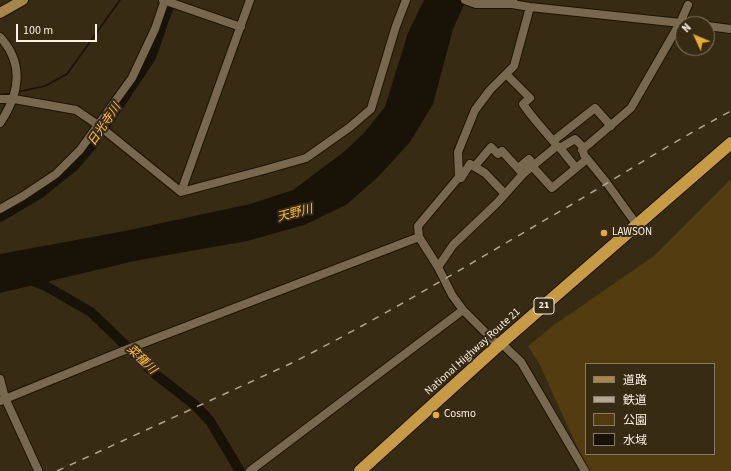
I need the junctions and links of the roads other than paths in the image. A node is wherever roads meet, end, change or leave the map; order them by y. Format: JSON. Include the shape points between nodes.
{"nodes":[{"id":1,"x":23,"y":0,"type":"edge"},
{"id":2,"x":164,"y":0,"type":"edge"},
{"id":3,"x":250,"y":0,"type":"edge"},
{"id":4,"x":406,"y":0,"type":"edge"},
{"id":5,"x":465,"y":0,"type":"edge"},
{"id":6,"x":513,"y":2,"type":"edge"},
{"id":7,"x":688,"y":5,"type":"dead end"},
{"id":8,"x":530,"y":7,"type":"junction"},
{"id":9,"x":0,"y":13,"type":"edge"},
{"id":10,"x":683,"y":16,"type":"edge"},
{"id":11,"x":675,"y":22,"type":"edge"},
{"id":12,"x":240,"y":27,"type":"junction"},
{"id":13,"x":715,"y":27,"type":"edge"},
{"id":14,"x":731,"y":29,"type":"edge"},
{"id":15,"x":675,"y":32,"type":"edge"},
{"id":16,"x":0,"y":36,"type":"edge"},
{"id":17,"x":506,"y":74,"type":"junction"},
{"id":18,"x":0,"y":99,"type":"edge"},
{"id":19,"x":14,"y":99,"type":"junction"},
{"id":20,"x":0,"y":123,"type":"edge"},
{"id":21,"x":99,"y":126,"type":"junction"},
{"id":22,"x":611,"y":126,"type":"junction"},
{"id":23,"x":731,"y":143,"type":"edge"},
{"id":24,"x":557,"y":145,"type":"junction"},
{"id":25,"x":582,"y":150,"type":"junction"},
{"id":26,"x":587,"y":159,"type":"junction"},
{"id":27,"x":475,"y":166,"type":"junction"},
{"id":28,"x":533,"y":166,"type":"junction"},
{"id":29,"x":576,"y":168,"type":"junction"},
{"id":30,"x":520,"y":171,"type":"junction"},
{"id":31,"x":459,"y":177,"type":"junction"},
{"id":32,"x":181,"y":192,"type":"junction"},
{"id":33,"x":505,"y":194,"type":"junction"},
{"id":34,"x":0,"y":209,"type":"edge"},
{"id":35,"x":637,"y":225,"type":"junction"},
{"id":36,"x":419,"y":237,"type":"junction"},
{"id":37,"x":438,"y":267,"type":"junction"},
{"id":38,"x":463,"y":310,"type":"junction"},
{"id":39,"x":500,"y":345,"type":"junction"},
{"id":40,"x":0,"y":380,"type":"edge"},
{"id":41,"x":3,"y":400,"type":"edge"},
{"id":42,"x":38,"y":470,"type":"edge"},
{"id":43,"x":251,"y":470,"type":"edge"},
{"id":44,"x":360,"y":471,"type":"edge"},
{"id":45,"x":585,"y":471,"type":"edge"}],
"edges":[{"from":1,"to":9,"type":"main road"},
{"from":2,"to":12,"type":"street"},
{"from":2,"to":21,"type":"street","via":[[155,29],[132,78]]},
{"from":3,"to":12,"type":"street"},
{"from":4,"to":32,"type":"street","via":[[371,109],[350,127],[306,158]]},
{"from":5,"to":6,"type":"street","via":[[476,4]]},
{"from":6,"to":8,"type":"street"},
{"from":7,"to":10,"type":"street"},
{"from":8,"to":11,"type":"street"},
{"from":8,"to":17,"type":"street","via":[[514,66]]},
{"from":12,"to":32,"type":"street"},
{"from":13,"to":14,"type":"street"},
{"from":15,"to":22,"type":"street","via":[[631,108]]},
{"from":16,"to":19,"type":"street","via":[[9,48],[17,71]]},
{"from":17,"to":24,"type":"street","via":[[530,98],[523,104]]},
{"from":17,"to":31,"type":"street","via":[[475,110],[458,152]]},
{"from":18,"to":19,"type":"street"},
{"from":19,"to":20,"type":"street"},
{"from":19,"to":21,"type":"street","via":[[76,110]]},
{"from":21,"to":32,"type":"street"},
{"from":21,"to":34,"type":"street","via":[[56,174]]},
{"from":22,"to":24,"type":"street","via":[[595,108]]},
{"from":22,"to":25,"type":"street"},
{"from":23,"to":35,"type":"highway","name":"National Highway Route 21","number":"21"},
{"from":24,"to":25,"type":"street","via":[[575,139],[582,146]]},
{"from":24,"to":28,"type":"street"},
{"from":24,"to":29,"type":"street"},
{"from":25,"to":26,"type":"street"},
{"from":26,"to":29,"type":"street"},
{"from":26,"to":35,"type":"street"},
{"from":27,"to":30,"type":"street","via":[[491,147],[498,154],[502,151]]},
{"from":27,"to":31,"type":"street","via":[[470,164],[461,178]]},
{"from":27,"to":33,"type":"street"},
{"from":28,"to":29,"type":"street","via":[[552,188]]},
{"from":28,"to":30,"type":"street"},
{"from":30,"to":33,"type":"street"},
{"from":31,"to":36,"type":"street","via":[[418,226]]},
{"from":33,"to":37,"type":"street","via":[[453,245]]},
{"from":35,"to":39,"type":"highway","name":"National Highway Route 21","number":"21"},
{"from":36,"to":37,"type":"street"},
{"from":36,"to":41,"type":"street","via":[[120,352]]},
{"from":37,"to":38,"type":"street"},
{"from":38,"to":39,"type":"street"},
{"from":38,"to":43,"type":"street"},
{"from":39,"to":44,"type":"highway","name":"National Highway Route 21","number":"21"},
{"from":39,"to":45,"type":"street","via":[[521,362]]},
{"from":40,"to":41,"type":"street"},
{"from":41,"to":42,"type":"street"}]}
